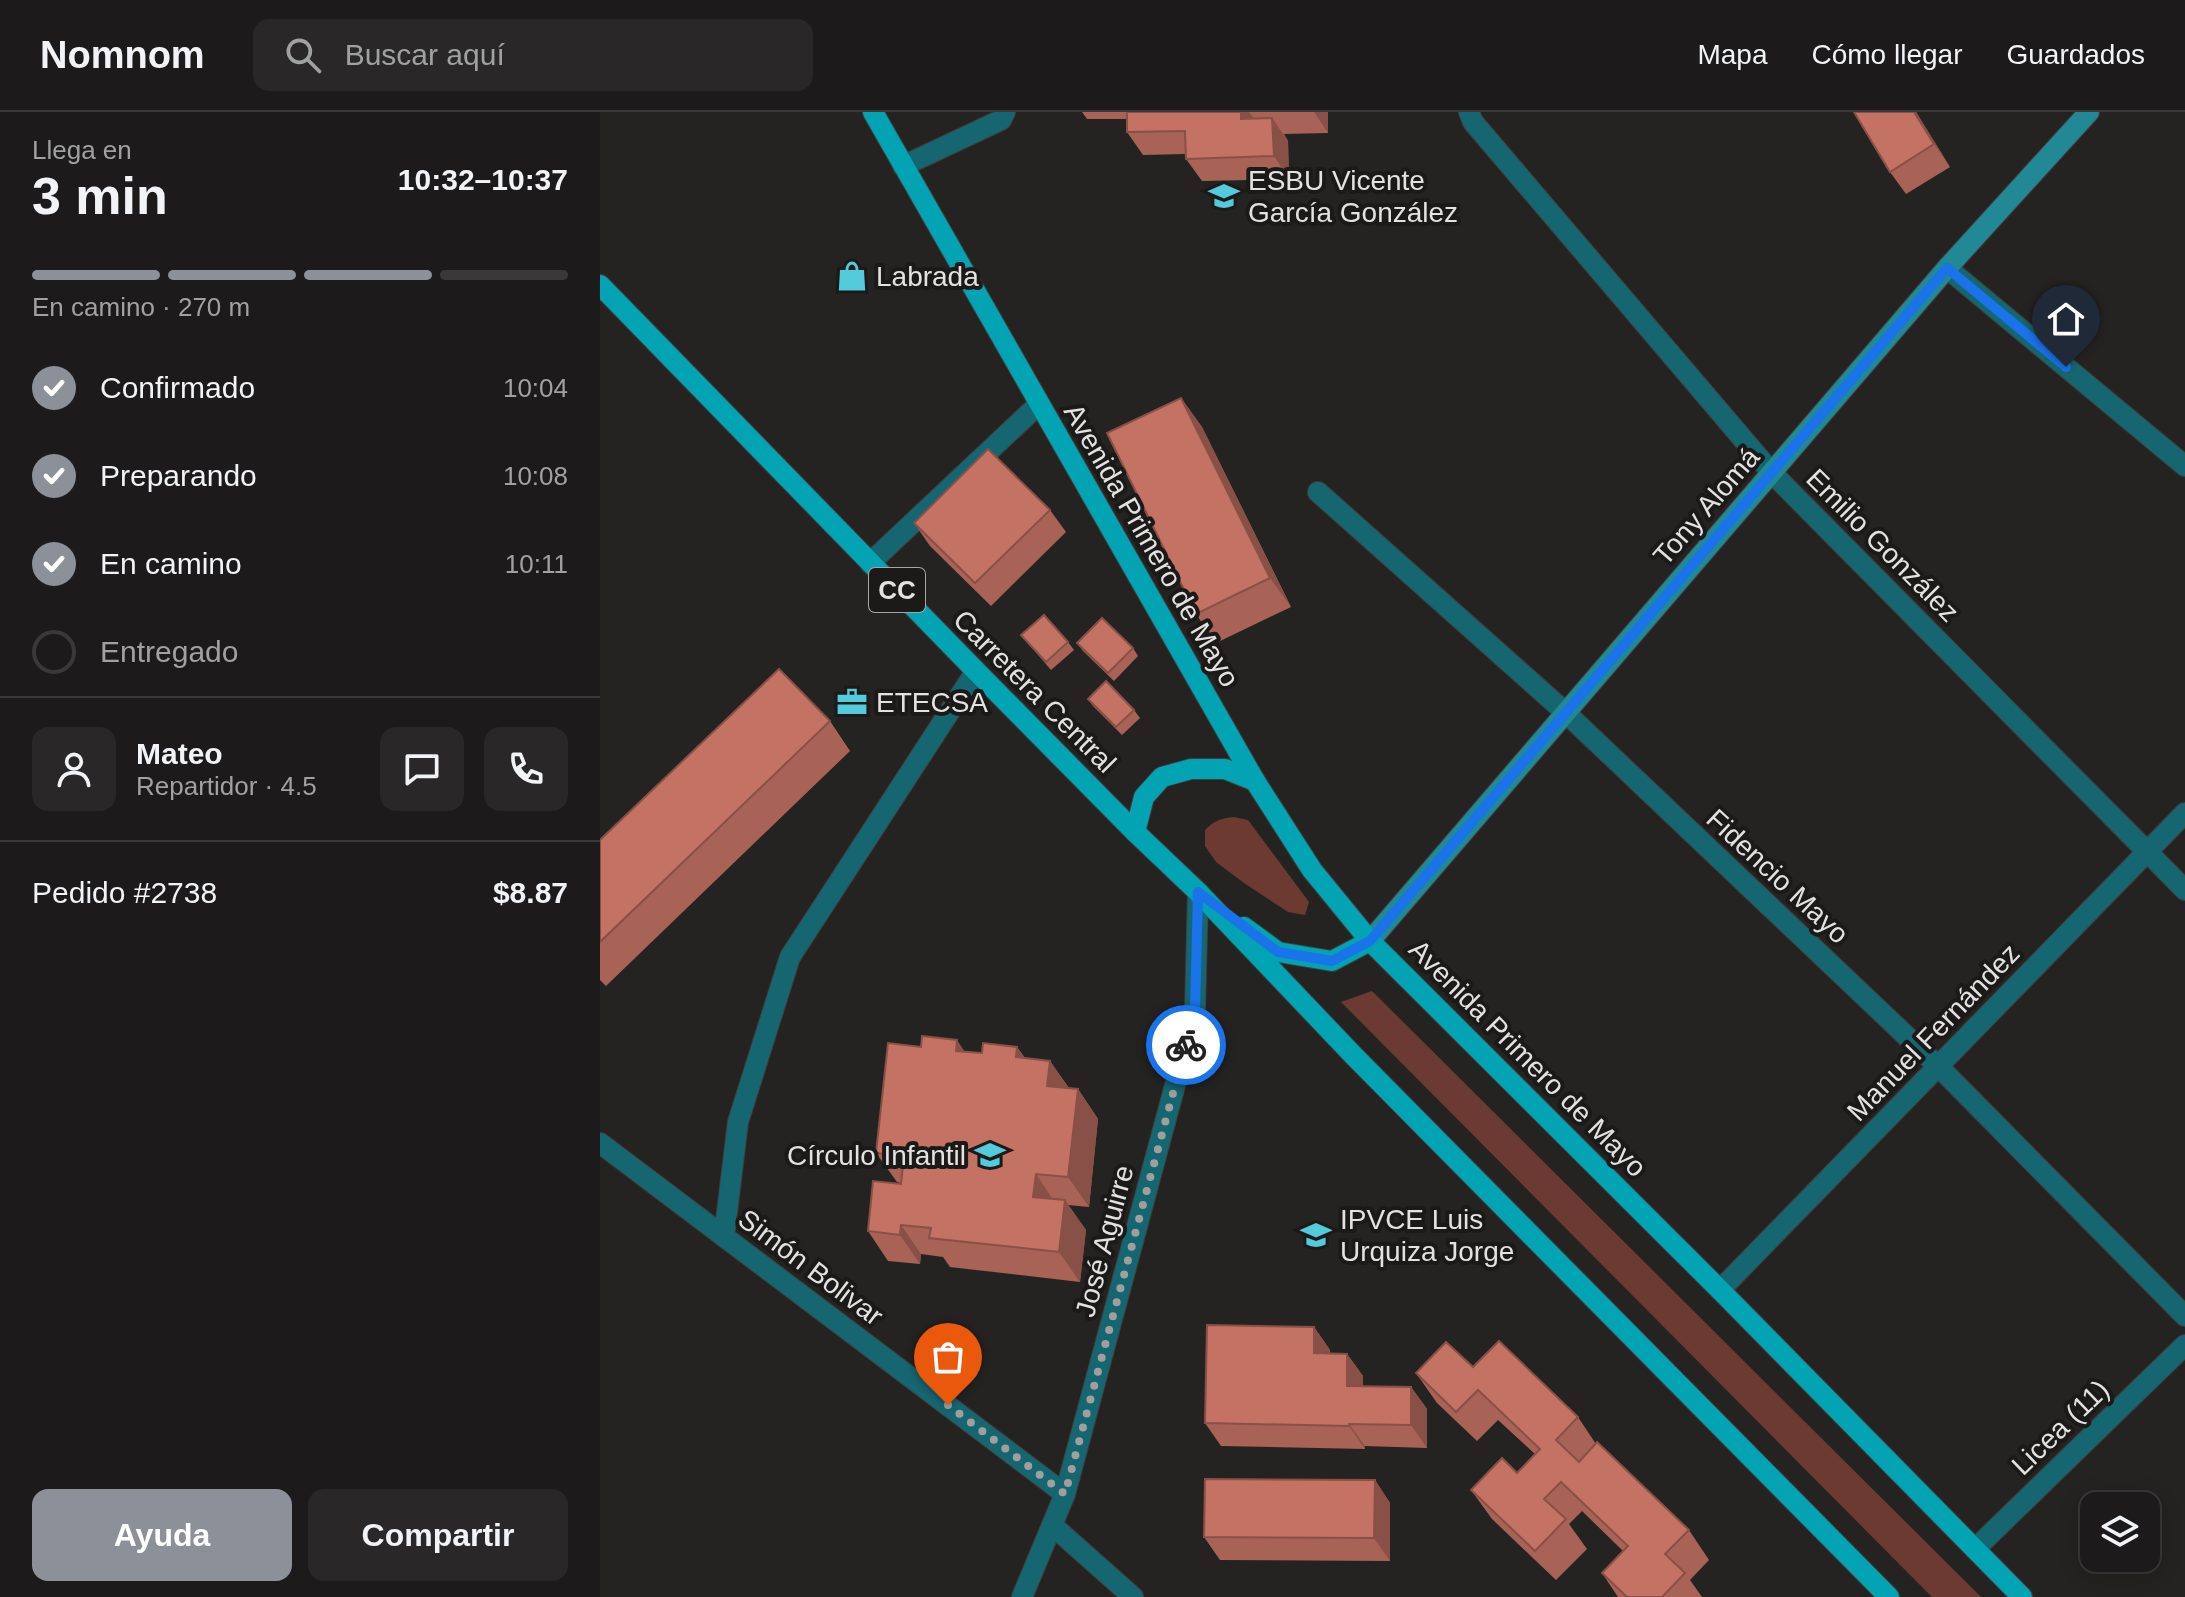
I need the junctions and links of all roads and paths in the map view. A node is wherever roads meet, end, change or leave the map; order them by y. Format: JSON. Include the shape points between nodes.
{"nodes":[{"id":1,"x":873,"y":112,"type":"edge"},
{"id":2,"x":1005,"y":112,"type":"edge"},
{"id":3,"x":1469,"y":112,"type":"edge"},
{"id":4,"x":2089,"y":112,"type":"edge"},
{"id":5,"x":903,"y":166,"type":"junction"},
{"id":6,"x":1947,"y":268,"type":"junction"},
{"id":7,"x":600,"y":285,"type":"edge"},
{"id":8,"x":1039,"y":404,"type":"junction"},
{"id":9,"x":2185,"y":466,"type":"edge"},
{"id":10,"x":1772,"y":473,"type":"junction"},
{"id":11,"x":1318,"y":492,"type":"dead end"},
{"id":12,"x":870,"y":563,"type":"junction"},
{"id":13,"x":976,"y":671,"type":"junction"},
{"id":14,"x":1566,"y":713,"type":"junction"},
{"id":15,"x":1255,"y":781,"type":"junction"},
{"id":16,"x":2185,"y":813,"type":"edge"},
{"id":17,"x":1135,"y":832,"type":"junction"},
{"id":18,"x":2148,"y":853,"type":"junction"},
{"id":19,"x":2185,"y":890,"type":"edge"},
{"id":20,"x":1198,"y":892,"type":"junction"},
{"id":21,"x":1370,"y":941,"type":"junction"},
{"id":22,"x":1939,"y":1067,"type":"junction"},
{"id":23,"x":600,"y":1143,"type":"edge"},
{"id":24,"x":724,"y":1237,"type":"junction"},
{"id":25,"x":1720,"y":1290,"type":"junction"},
{"id":26,"x":2185,"y":1316,"type":"edge"},
{"id":27,"x":2185,"y":1345,"type":"edge"},
{"id":28,"x":1065,"y":1494,"type":"junction"},
{"id":29,"x":1052,"y":1525,"type":"junction"},
{"id":30,"x":1975,"y":1549,"type":"junction"},
{"id":31,"x":1022,"y":1597,"type":"edge"},
{"id":32,"x":1133,"y":1597,"type":"edge"},
{"id":33,"x":1889,"y":1597,"type":"edge"},
{"id":34,"x":2022,"y":1597,"type":"edge"}],
"edges":[{"from":1,"to":5,"type":"main road","name":"Avenida Primero de Mayo"},
{"from":2,"to":5,"type":"street","via":[[1001,120]]},
{"from":3,"to":10,"type":"street","name":"Emilio González"},
{"from":4,"to":6,"type":"street","name":"Tony Alomá"},
{"from":5,"to":8,"type":"main road","name":"Avenida Primero de Mayo"},
{"from":6,"to":9,"type":"street"},
{"from":6,"to":10,"type":"street","name":"Tony Alomá"},
{"from":7,"to":12,"type":"main road","name":"Carretera Central","number":"CC"},
{"from":8,"to":12,"type":"street"},
{"from":8,"to":15,"type":"main road","name":"Avenida Primero de Mayo"},
{"from":10,"to":14,"type":"street","name":"Tony Alomá"},
{"from":10,"to":18,"type":"street","name":"Emilio González"},
{"from":11,"to":14,"type":"street","name":"Fidencio Mayo"},
{"from":12,"to":13,"type":"main road","name":"Carretera Central","number":"CC"},
{"from":13,"to":17,"type":"main road","name":"Carretera Central","number":"CC"},
{"from":13,"to":24,"type":"street","via":[[790,957],[738,1122]]},
{"from":14,"to":21,"type":"street","name":"Tony Alomá"},
{"from":14,"to":22,"type":"street","name":"Fidencio Mayo"},
{"from":15,"to":17,"type":"main road","via":[[1225,769],[1191,769],[1162,777],[1144,797]]},
{"from":15,"to":21,"type":"main road","name":"Avenida Primero de Mayo","via":[[1312,870]]},
{"from":16,"to":18,"type":"street","name":"Manuel Fernández"},
{"from":17,"to":20,"type":"main road","name":"Carretera Central","number":"CC"},
{"from":18,"to":19,"type":"street","name":"Emilio González"},
{"from":18,"to":22,"type":"street","name":"Manuel Fernández"},
{"from":20,"to":21,"type":"main road","via":[[1278,952],[1332,961]]},
{"from":20,"to":28,"type":"street","name":"José Aguirre","via":[[1195,1011]]},
{"from":20,"to":33,"type":"main road","number":"CC"},
{"from":21,"to":25,"type":"main road","name":"Avenida Primero de Mayo"},
{"from":22,"to":25,"type":"street","name":"Manuel Fernández"},
{"from":22,"to":26,"type":"street","name":"Fidencio Mayo"},
{"from":23,"to":24,"type":"street","name":"Simón Bolivar"},
{"from":24,"to":28,"type":"street","name":"Simón Bolivar"},
{"from":25,"to":30,"type":"main road","name":"Avenida Primero de Mayo"},
{"from":27,"to":30,"type":"street","name":"Licea (11)"},
{"from":28,"to":29,"type":"street","name":"José Aguirre"},
{"from":29,"to":31,"type":"street","name":"José Aguirre"},
{"from":29,"to":32,"type":"street"},
{"from":30,"to":34,"type":"main road","name":"Avenida Primero de Mayo"}]}
